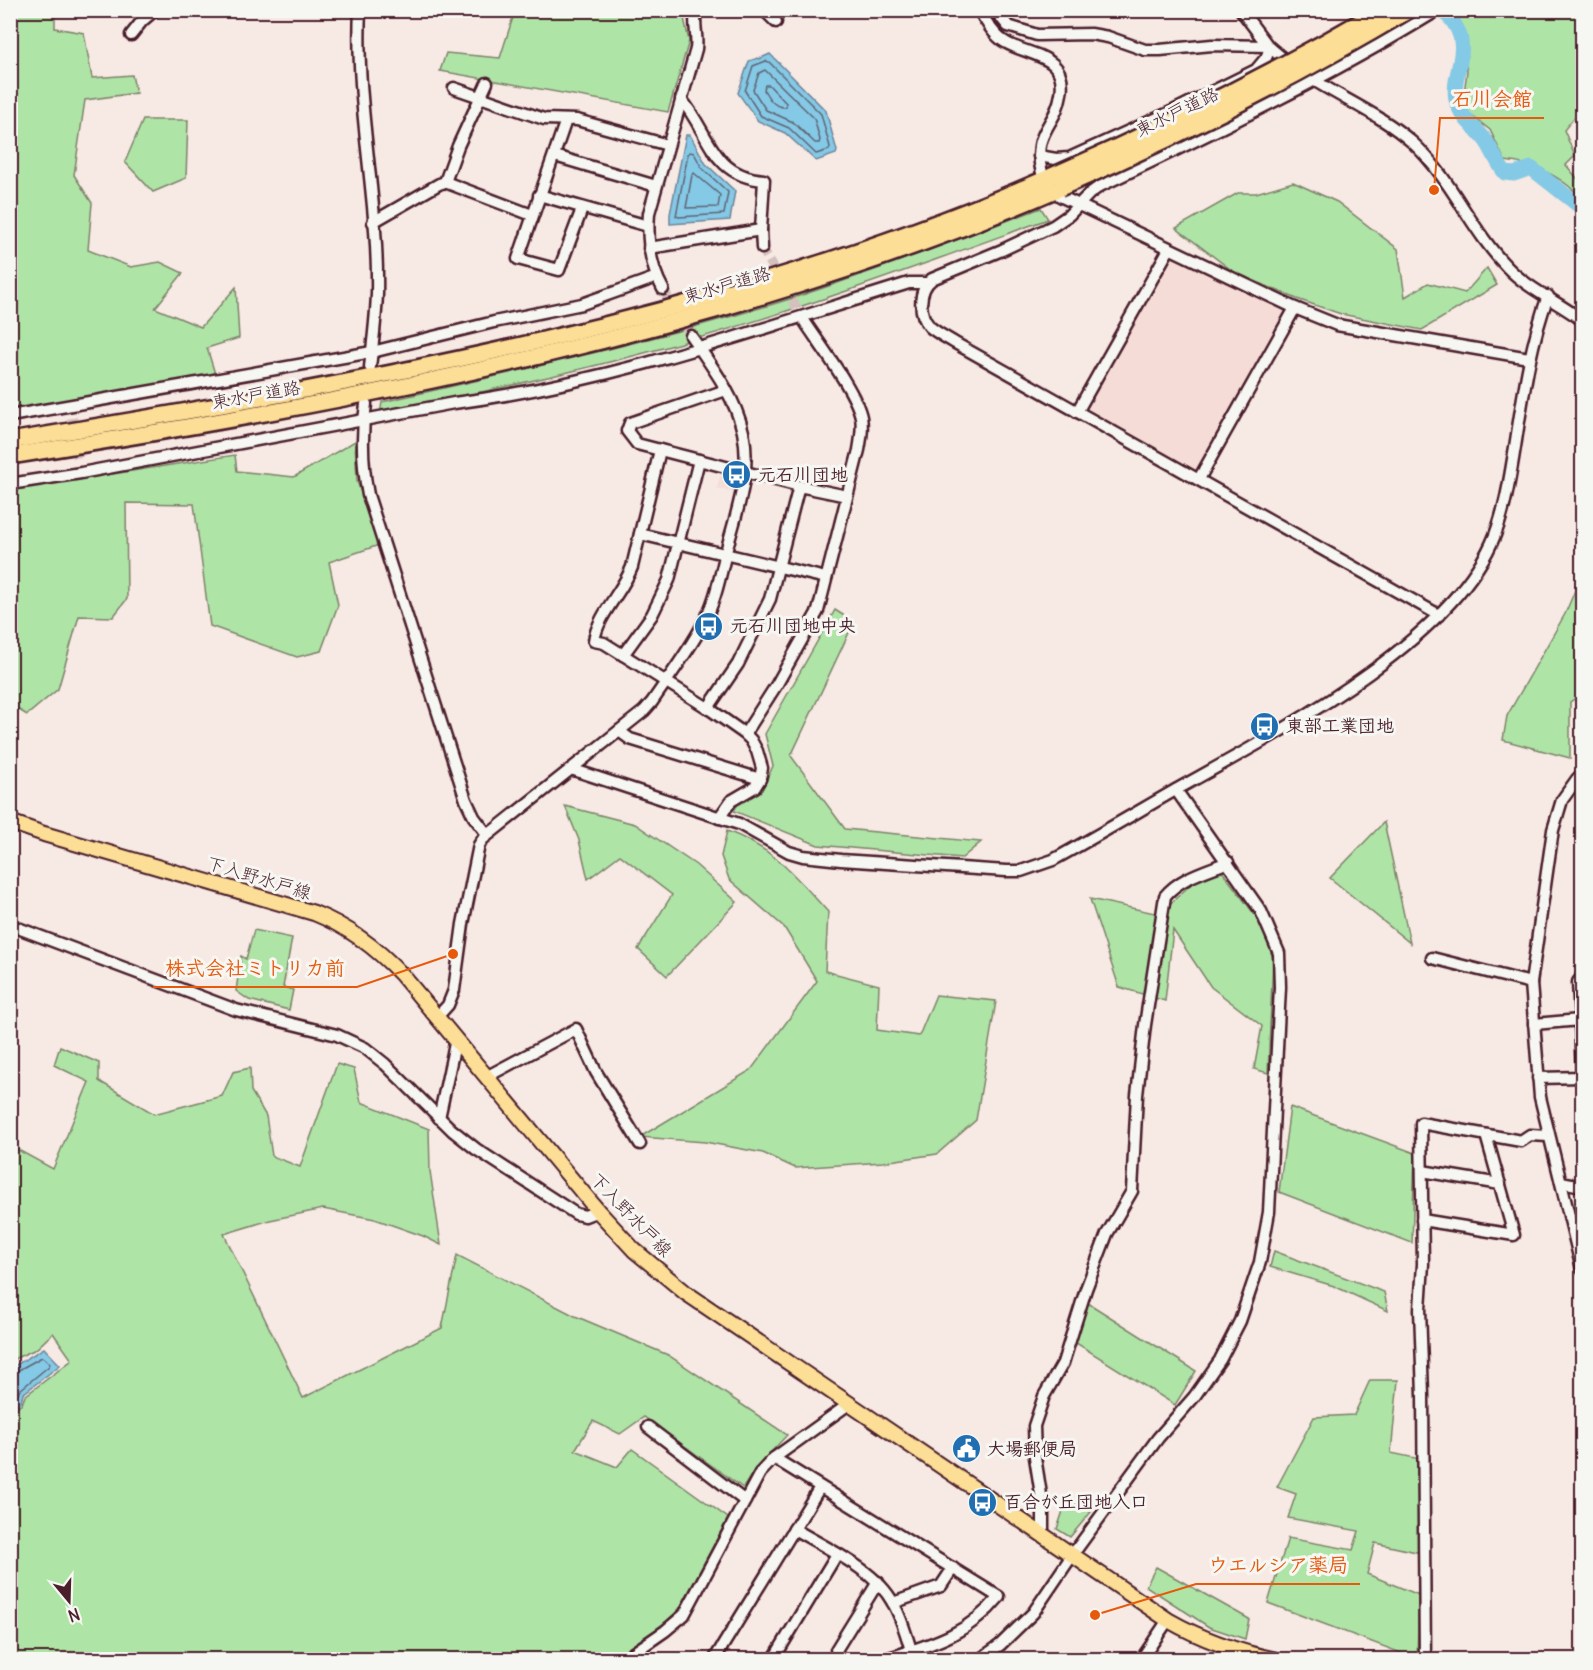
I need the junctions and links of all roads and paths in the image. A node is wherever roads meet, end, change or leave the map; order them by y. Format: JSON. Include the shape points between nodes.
{"nodes":[{"id":1,"x":155,"y":10,"type":"edge"},
{"id":2,"x":360,"y":10,"type":"edge"},
{"id":3,"x":696,"y":10,"type":"edge"},
{"id":4,"x":764,"y":10,"type":"edge"},
{"id":5,"x":978,"y":10,"type":"edge"},
{"id":6,"x":995,"y":10,"type":"edge"},
{"id":7,"x":1241,"y":10,"type":"edge"},
{"id":8,"x":1381,"y":10,"type":"edge"},
{"id":9,"x":1409,"y":10,"type":"edge"},
{"id":10,"x":1438,"y":10,"type":"edge"},
{"id":11,"x":776,"y":22,"type":"dead end"},
{"id":12,"x":131,"y":35,"type":"dead end"},
{"id":13,"x":1269,"y":47,"type":"junction"},
{"id":14,"x":1314,"y":80,"type":"junction"},
{"id":15,"x":487,"y":83,"type":"dead end"},
{"id":16,"x":454,"y":88,"type":"dead end"},
{"id":17,"x":482,"y":98,"type":"junction"},
{"id":18,"x":681,"y":99,"type":"junction"},
{"id":19,"x":566,"y":120,"type":"junction"},
{"id":20,"x":668,"y":145,"type":"junction"},
{"id":21,"x":555,"y":156,"type":"junction"},
{"id":22,"x":1039,"y":156,"type":"junction"},
{"id":23,"x":446,"y":182,"type":"junction"},
{"id":24,"x":1054,"y":183,"type":"junction"},
{"id":25,"x":656,"y":186,"type":"junction"},
{"id":26,"x":539,"y":195,"type":"junction"},
{"id":27,"x":1078,"y":206,"type":"junction"},
{"id":28,"x":582,"y":208,"type":"junction"},
{"id":29,"x":532,"y":216,"type":"junction"},
{"id":30,"x":373,"y":222,"type":"junction"},
{"id":31,"x":648,"y":226,"type":"junction"},
{"id":32,"x":761,"y":230,"type":"junction"},
{"id":33,"x":649,"y":248,"type":"junction"},
{"id":34,"x":762,"y":248,"type":"tunnel mouth"},
{"id":35,"x":1169,"y":249,"type":"junction"},
{"id":36,"x":657,"y":277,"type":"junction"},
{"id":37,"x":927,"y":283,"type":"junction"},
{"id":38,"x":663,"y":289,"type":"tunnel mouth"},
{"id":39,"x":1548,"y":296,"type":"junction"},
{"id":40,"x":1295,"y":308,"type":"junction"},
{"id":41,"x":1582,"y":320,"type":"edge"},
{"id":42,"x":805,"y":322,"type":"tunnel mouth"},
{"id":43,"x":691,"y":336,"type":"tunnel mouth"},
{"id":44,"x":699,"y":348,"type":"junction"},
{"id":45,"x":372,"y":352,"type":"junction"},
{"id":46,"x":1529,"y":358,"type":"junction"},
{"id":47,"x":369,"y":367,"type":"dead end"},
{"id":48,"x":726,"y":390,"type":"junction"},
{"id":49,"x":366,"y":404,"type":"dead end"},
{"id":50,"x":1077,"y":412,"type":"junction"},
{"id":51,"x":10,"y":416,"type":"edge"},
{"id":52,"x":363,"y":421,"type":"junction"},
{"id":53,"x":10,"y":441,"type":"edge"},
{"id":54,"x":660,"y":450,"type":"junction"},
{"id":55,"x":10,"y":456,"type":"edge"},
{"id":56,"x":699,"y":460,"type":"junction"},
{"id":57,"x":745,"y":471,"type":"junction"},
{"id":58,"x":1199,"y":479,"type":"junction"},
{"id":59,"x":10,"y":484,"type":"edge"},
{"id":60,"x":800,"y":486,"type":"junction"},
{"id":61,"x":848,"y":496,"type":"junction"},
{"id":62,"x":640,"y":534,"type":"junction"},
{"id":63,"x":679,"y":542,"type":"junction"},
{"id":64,"x":726,"y":553,"type":"junction"},
{"id":65,"x":779,"y":567,"type":"junction"},
{"id":66,"x":826,"y":578,"type":"junction"},
{"id":67,"x":1439,"y":615,"type":"junction"},
{"id":68,"x":624,"y":655,"type":"junction"},
{"id":69,"x":665,"y":683,"type":"junction"},
{"id":70,"x":708,"y":708,"type":"junction"},
{"id":71,"x":619,"y":731,"type":"junction"},
{"id":72,"x":745,"y":734,"type":"junction"},
{"id":73,"x":571,"y":769,"type":"junction"},
{"id":74,"x":1582,"y":774,"type":"edge"},
{"id":75,"x":760,"y":779,"type":"junction"},
{"id":76,"x":1176,"y":790,"type":"junction"},
{"id":77,"x":719,"y":818,"type":"junction"},
{"id":78,"x":10,"y":822,"type":"edge"},
{"id":79,"x":487,"y":834,"type":"junction"},
{"id":80,"x":1228,"y":862,"type":"junction"},
{"id":81,"x":10,"y":925,"type":"edge"},
{"id":82,"x":1432,"y":958,"type":"dead end"},
{"id":83,"x":1582,"y":976,"type":"edge"},
{"id":84,"x":1531,"y":983,"type":"junction"},
{"id":85,"x":438,"y":1016,"type":"junction"},
{"id":86,"x":1581,"y":1019,"type":"edge"},
{"id":87,"x":1534,"y":1024,"type":"junction"},
{"id":88,"x":456,"y":1039,"type":"junction"},
{"id":89,"x":486,"y":1077,"type":"junction"},
{"id":90,"x":1538,"y":1078,"type":"junction"},
{"id":91,"x":439,"y":1118,"type":"junction"},
{"id":92,"x":1486,"y":1135,"type":"junction"},
{"id":93,"x":1548,"y":1136,"type":"junction"},
{"id":94,"x":640,"y":1144,"type":"dead end"},
{"id":95,"x":1422,"y":1171,"type":"junction"},
{"id":96,"x":1561,"y":1182,"type":"junction"},
{"id":97,"x":1500,"y":1184,"type":"junction"},
{"id":98,"x":1582,"y":1186,"type":"edge"},
{"id":99,"x":598,"y":1211,"type":"junction"},
{"id":100,"x":1422,"y":1220,"type":"junction"},
{"id":101,"x":1582,"y":1262,"type":"edge"},
{"id":102,"x":849,"y":1404,"type":"junction"},
{"id":103,"x":648,"y":1427,"type":"dead end"},
{"id":104,"x":774,"y":1458,"type":"junction"},
{"id":105,"x":820,"y":1486,"type":"junction"},
{"id":106,"x":745,"y":1501,"type":"junction"},
{"id":107,"x":794,"y":1529,"type":"junction"},
{"id":108,"x":1042,"y":1534,"type":"junction"},
{"id":109,"x":837,"y":1554,"type":"junction"},
{"id":110,"x":1073,"y":1554,"type":"junction"},
{"id":111,"x":953,"y":1568,"type":"junction"},
{"id":112,"x":878,"y":1582,"type":"junction"},
{"id":113,"x":893,"y":1603,"type":"junction"},
{"id":114,"x":1168,"y":1620,"type":"junction"},
{"id":115,"x":912,"y":1655,"type":"edge"},
{"id":116,"x":623,"y":1659,"type":"edge"},
{"id":117,"x":714,"y":1659,"type":"edge"},
{"id":118,"x":773,"y":1659,"type":"edge"},
{"id":119,"x":840,"y":1659,"type":"edge"},
{"id":120,"x":883,"y":1659,"type":"edge"},
{"id":121,"x":980,"y":1659,"type":"edge"},
{"id":122,"x":1141,"y":1659,"type":"edge"},
{"id":123,"x":1270,"y":1659,"type":"edge"},
{"id":124,"x":1425,"y":1659,"type":"edge"}],
"edges":[{"from":1,"to":12,"type":"street"},
{"from":2,"to":30,"type":"street"},
{"from":3,"to":18,"type":"street","via":[[698,40]]},
{"from":4,"to":11,"type":"street"},
{"from":5,"to":22,"type":"street","via":[[1005,42],[1041,55],[1057,70],[1061,80],[1060,101],[1040,143]]},
{"from":6,"to":13,"type":"street","via":[[1008,26],[1037,35],[1091,34],[1145,50],[1212,45]]},
{"from":7,"to":13,"type":"street"},
{"from":8,"to":24,"type":"highway","name":"東水戸道路","bridge":true},
{"from":9,"to":24,"type":"highway","name":"東水戸道路","bridge":true,"via":[[1245,101],[1145,150]]},
{"from":10,"to":14,"type":"street"},
{"from":13,"to":14,"type":"street"},
{"from":13,"to":22,"type":"street","via":[[1256,70],[1175,110],[1069,158]]},
{"from":14,"to":27,"type":"street","via":[[1100,186]]},
{"from":14,"to":39,"type":"street","via":[[1391,125],[1415,144],[1506,267]]},
{"from":15,"to":17,"type":"street"},
{"from":16,"to":17,"type":"street"},
{"from":17,"to":19,"type":"street","via":[[544,118]]},
{"from":17,"to":23,"type":"street","via":[[458,146]]},
{"from":18,"to":20,"type":"street"},
{"from":18,"to":32,"type":"street","via":[[714,154],[735,173],[764,180]]},
{"from":19,"to":20,"type":"street"},
{"from":19,"to":21,"type":"street"},
{"from":20,"to":25,"type":"street"},
{"from":21,"to":25,"type":"street"},
{"from":21,"to":26,"type":"street"},
{"from":22,"to":24,"type":"street"},
{"from":23,"to":29,"type":"street"},
{"from":23,"to":30,"type":"street"},
{"from":24,"to":27,"type":"street"},
{"from":24,"to":53,"type":"highway","name":"東水戸道路","via":[[842,256],[569,334],[303,391]]},
{"from":24,"to":55,"type":"highway","name":"東水戸道路","via":[[939,237],[846,269],[573,348],[306,406]]},
{"from":25,"to":31,"type":"street"},
{"from":26,"to":28,"type":"street"},
{"from":26,"to":29,"type":"street"},
{"from":27,"to":35,"type":"street"},
{"from":27,"to":37,"type":"street","via":[[1053,226]]},
{"from":28,"to":29,"type":"street","via":[[559,270],[518,259]]},
{"from":28,"to":31,"type":"street"},
{"from":30,"to":45,"type":"street","via":[[377,292]]},
{"from":31,"to":33,"type":"street"},
{"from":32,"to":33,"type":"street"},
{"from":32,"to":34,"type":"street"},
{"from":33,"to":36,"type":"street"},
{"from":35,"to":40,"type":"street"},
{"from":35,"to":50,"type":"street"},
{"from":36,"to":38,"type":"street"},
{"from":36,"to":45,"type":"street","via":[[582,304]]},
{"from":37,"to":44,"type":"street","via":[[909,283]]},
{"from":37,"to":50,"type":"street","via":[[921,304],[931,327]]},
{"from":39,"to":41,"type":"street"},
{"from":39,"to":46,"type":"street"},
{"from":40,"to":46,"type":"street","via":[[1352,329]]},
{"from":40,"to":58,"type":"street"},
{"from":42,"to":61,"type":"street","via":[[846,385],[861,417],[859,450]]},
{"from":43,"to":44,"type":"street"},
{"from":44,"to":48,"type":"street"},
{"from":44,"to":52,"type":"street","via":[[590,377]]},
{"from":45,"to":47,"type":"street"},
{"from":45,"to":51,"type":"street","via":[[71,412]]},
{"from":46,"to":67,"type":"street","via":[[1507,496],[1498,528],[1474,574]]},
{"from":48,"to":54,"type":"street","via":[[630,423],[627,431],[637,444]]},
{"from":48,"to":57,"type":"street","via":[[743,432]]},
{"from":49,"to":52,"type":"street"},
{"from":50,"to":58,"type":"street"},
{"from":52,"to":59,"type":"street","via":[[80,468]]},
{"from":52,"to":79,"type":"street","via":[[362,461],[368,495],[466,800]]},
{"from":54,"to":56,"type":"street"},
{"from":54,"to":62,"type":"street"},
{"from":56,"to":57,"type":"street"},
{"from":56,"to":63,"type":"street"},
{"from":57,"to":60,"type":"street"},
{"from":57,"to":64,"type":"street"},
{"from":58,"to":67,"type":"street"},
{"from":60,"to":61,"type":"street"},
{"from":60,"to":65,"type":"street"},
{"from":61,"to":66,"type":"street"},
{"from":62,"to":63,"type":"street"},
{"from":62,"to":68,"type":"street","via":[[627,580],[595,630],[594,641]]},
{"from":63,"to":64,"type":"street"},
{"from":63,"to":68,"type":"street","via":[[662,599]]},
{"from":64,"to":65,"type":"street"},
{"from":64,"to":69,"type":"street","via":[[718,588],[703,625]]},
{"from":65,"to":66,"type":"street"},
{"from":65,"to":70,"type":"street","via":[[770,599],[738,664]]},
{"from":66,"to":72,"type":"street","via":[[818,611]]},
{"from":67,"to":76,"type":"street","via":[[1348,688]]},
{"from":68,"to":69,"type":"street"},
{"from":69,"to":70,"type":"street"},
{"from":69,"to":71,"type":"street","via":[[644,711]]},
{"from":70,"to":72,"type":"street"},
{"from":71,"to":73,"type":"street"},
{"from":71,"to":75,"type":"street","via":[[630,738]]},
{"from":72,"to":75,"type":"street","via":[[760,760]]},
{"from":73,"to":77,"type":"street"},
{"from":73,"to":79,"type":"street"},
{"from":74,"to":84,"type":"street","via":[[1562,800],[1553,830]]},
{"from":75,"to":77,"type":"street","via":[[755,787],[731,801]]},
{"from":76,"to":77,"type":"street","via":[[1053,860],[1021,871],[818,859],[789,852],[747,828]]},
{"from":76,"to":80,"type":"street"},
{"from":78,"to":85,"type":"main road","name":"下入野水戸線","via":[[328,918],[379,951]]},
{"from":79,"to":85,"type":"street","via":[[479,845],[452,999]]},
{"from":80,"to":108,"type":"street","via":[[1183,881],[1165,896],[1137,1095],[1132,1191],[1107,1234],[1063,1363],[1044,1396],[1034,1426]]},
{"from":80,"to":110,"type":"street","via":[[1268,923],[1280,963],[1269,1212],[1260,1262],[1247,1303],[1220,1360]]},
{"from":81,"to":91,"type":"street","via":[[236,1010],[337,1035],[365,1048],[385,1064]]},
{"from":82,"to":84,"type":"street"},
{"from":83,"to":86,"type":"street","via":[[1578,982]]},
{"from":84,"to":87,"type":"street"},
{"from":85,"to":88,"type":"main road","name":"下入野水戸線"},
{"from":86,"to":87,"type":"street"},
{"from":86,"to":90,"type":"street","via":[[1582,1077]]},
{"from":87,"to":90,"type":"street"},
{"from":88,"to":89,"type":"main road","name":"下入野水戸線"},
{"from":88,"to":91,"type":"street"},
{"from":89,"to":94,"type":"street","via":[[576,1029],[596,1072]]},
{"from":89,"to":99,"type":"main road","name":"下入野水戸線"},
{"from":90,"to":93,"type":"street"},
{"from":91,"to":99,"type":"street","via":[[476,1149],[576,1214],[585,1216]]},
{"from":92,"to":93,"type":"street","via":[[1521,1141],[1530,1135]]},
{"from":92,"to":95,"type":"street","via":[[1421,1123]]},
{"from":92,"to":97,"type":"street"},
{"from":93,"to":96,"type":"street"},
{"from":95,"to":97,"type":"street"},
{"from":95,"to":100,"type":"street"},
{"from":96,"to":98,"type":"street"},
{"from":96,"to":101,"type":"street"},
{"from":97,"to":100,"type":"street","via":[[1514,1235]]},
{"from":99,"to":102,"type":"main road","name":"下入野水戸線","via":[[634,1250],[686,1293]]},
{"from":100,"to":124,"type":"street"},
{"from":102,"to":104,"type":"street"},
{"from":102,"to":108,"type":"main road","name":"下入野水戸線"},
{"from":103,"to":106,"type":"street"},
{"from":104,"to":105,"type":"street"},
{"from":104,"to":106,"type":"street","via":[[760,1473]]},
{"from":105,"to":107,"type":"street"},
{"from":105,"to":111,"type":"street"},
{"from":106,"to":116,"type":"street","via":[[684,1615]]},
{"from":107,"to":109,"type":"street"},
{"from":107,"to":117,"type":"street"},
{"from":108,"to":110,"type":"main road","name":"下入野水戸線"},
{"from":109,"to":112,"type":"street"},
{"from":109,"to":118,"type":"street"},
{"from":110,"to":114,"type":"main road","name":"下入野水戸線"},
{"from":110,"to":121,"type":"street","via":[[1024,1623]]},
{"from":111,"to":113,"type":"street","via":[[941,1586]]},
{"from":111,"to":115,"type":"street","via":[[999,1597],[989,1610],[959,1632]]},
{"from":112,"to":113,"type":"street"},
{"from":112,"to":119,"type":"street","via":[[836,1650]]},
{"from":113,"to":115,"type":"street"},
{"from":114,"to":122,"type":"street"},
{"from":114,"to":123,"type":"main road","name":"下入野水戸線","via":[[1203,1639]]},
{"from":115,"to":120,"type":"street"}]}
